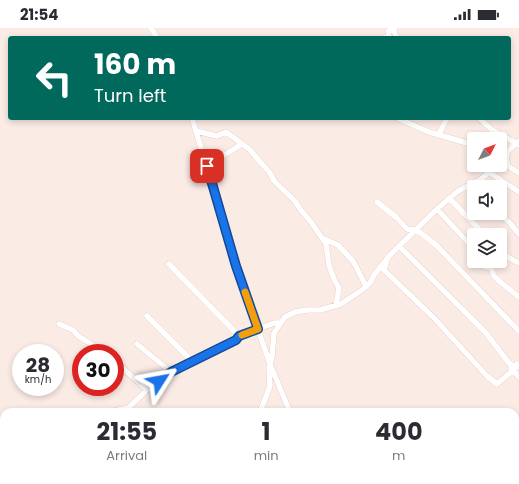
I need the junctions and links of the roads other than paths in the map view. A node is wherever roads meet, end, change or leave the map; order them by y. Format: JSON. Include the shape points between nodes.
{"nodes":[{"id":1,"x":394,"y":28,"type":"edge"},
{"id":2,"x":389,"y":36,"type":"edge"},
{"id":3,"x":193,"y":120,"type":"edge"},
{"id":4,"x":402,"y":120,"type":"edge"},
{"id":5,"x":446,"y":120,"type":"edge"},
{"id":6,"x":481,"y":120,"type":"edge"},
{"id":7,"x":196,"y":131,"type":"junction"},
{"id":8,"x":438,"y":134,"type":"junction"},
{"id":9,"x":467,"y":143,"type":"edge"},
{"id":10,"x":518,"y":143,"type":"edge"},
{"id":11,"x":242,"y":144,"type":"junction"},
{"id":12,"x":507,"y":152,"type":"edge"},
{"id":13,"x":507,"y":165,"type":"edge"},
{"id":14,"x":207,"y":166,"type":"junction"},
{"id":15,"x":489,"y":172,"type":"joint"},
{"id":16,"x":519,"y":173,"type":"edge"},
{"id":17,"x":480,"y":180,"type":"edge"},
{"id":18,"x":467,"y":189,"type":"edge"},
{"id":19,"x":519,"y":192,"type":"edge"},
{"id":20,"x":449,"y":198,"type":"junction"},
{"id":21,"x":377,"y":202,"type":"dead end"},
{"id":22,"x":437,"y":209,"type":"junction"},
{"id":23,"x":506,"y":220,"type":"edge"},
{"id":24,"x":478,"y":228,"type":"edge"},
{"id":25,"x":417,"y":230,"type":"junction"},
{"id":26,"x":519,"y":234,"type":"edge"},
{"id":27,"x":322,"y":238,"type":"junction"},
{"id":28,"x":467,"y":241,"type":"edge"},
{"id":29,"x":399,"y":246,"type":"junction"},
{"id":30,"x":507,"y":257,"type":"edge"},
{"id":31,"x":388,"y":258,"type":"junction"},
{"id":32,"x":519,"y":263,"type":"edge"},
{"id":33,"x":169,"y":264,"type":"dead end"},
{"id":34,"x":491,"y":268,"type":"edge"},
{"id":35,"x":366,"y":286,"type":"junction"},
{"id":36,"x":519,"y":297,"type":"edge"},
{"id":37,"x":336,"y":305,"type":"junction"},
{"id":38,"x":147,"y":316,"type":"dead end"},
{"id":39,"x":280,"y":323,"type":"junction"},
{"id":40,"x":59,"y":324,"type":"dead end"},
{"id":41,"x":258,"y":329,"type":"junction"},
{"id":42,"x":519,"y":331,"type":"edge"},
{"id":43,"x":239,"y":336,"type":"junction"},
{"id":44,"x":91,"y":344,"type":"edge"},
{"id":45,"x":137,"y":344,"type":"dead end"},
{"id":46,"x":503,"y":358,"type":"dead end"},
{"id":47,"x":192,"y":361,"type":"junction"},
{"id":48,"x":270,"y":364,"type":"junction"},
{"id":49,"x":519,"y":364,"type":"edge"},
{"id":50,"x":124,"y":369,"type":"edge"},
{"id":51,"x":514,"y":370,"type":"junction"},
{"id":52,"x":171,"y":372,"type":"junction"},
{"id":53,"x":519,"y":377,"type":"edge"},
{"id":54,"x":147,"y":390,"type":"junction"},
{"id":55,"x":128,"y":408,"type":"edge"},
{"id":56,"x":262,"y":408,"type":"edge"},
{"id":57,"x":288,"y":408,"type":"edge"}],
"edges":[{"from":1,"to":2,"type":"street","via":[[388,31]]},
{"from":3,"to":7,"type":"street"},
{"from":4,"to":8,"type":"street"},
{"from":5,"to":8,"type":"street"},
{"from":6,"to":10,"type":"street","via":[[492,130]]},
{"from":7,"to":11,"type":"street","via":[[217,136],[226,132]]},
{"from":7,"to":14,"type":"street"},
{"from":8,"to":9,"type":"street"},
{"from":10,"to":12,"type":"street"},
{"from":11,"to":14,"type":"street"},
{"from":11,"to":27,"type":"street","via":[[295,201]]},
{"from":13,"to":16,"type":"street"},
{"from":14,"to":41,"type":"street","via":[[236,266]]},
{"from":15,"to":17,"type":"street"},
{"from":15,"to":19,"type":"street"},
{"from":18,"to":20,"type":"street","via":[[458,191]]},
{"from":20,"to":22,"type":"street"},
{"from":20,"to":24,"type":"street"},
{"from":21,"to":25,"type":"street","via":[[407,229]]},
{"from":22,"to":25,"type":"street"},
{"from":22,"to":28,"type":"street"},
{"from":23,"to":26,"type":"street"},
{"from":25,"to":29,"type":"street"},
{"from":25,"to":42,"type":"street","via":[[436,245]]},
{"from":27,"to":35,"type":"street","via":[[338,245],[353,261]]},
{"from":27,"to":37,"type":"street","via":[[326,244],[329,265],[339,288]]},
{"from":29,"to":31,"type":"street"},
{"from":29,"to":49,"type":"street","via":[[486,333],[509,363],[514,367]]},
{"from":30,"to":32,"type":"street"},
{"from":31,"to":35,"type":"street"},
{"from":31,"to":51,"type":"street","via":[[384,270],[434,318],[487,376],[497,384]]},
{"from":33,"to":43,"type":"street"},
{"from":34,"to":36,"type":"street","via":[[494,276]]},
{"from":35,"to":37,"type":"street"},
{"from":37,"to":39,"type":"street","via":[[320,310],[295,312],[284,317]]},
{"from":38,"to":47,"type":"street"},
{"from":39,"to":41,"type":"street"},
{"from":39,"to":48,"type":"street","via":[[274,333]]},
{"from":40,"to":44,"type":"street","via":[[73,330]]},
{"from":41,"to":43,"type":"street"},
{"from":41,"to":48,"type":"street"},
{"from":43,"to":47,"type":"street","via":[[236,340]]},
{"from":45,"to":52,"type":"street"},
{"from":46,"to":51,"type":"street"},
{"from":47,"to":52,"type":"street"},
{"from":48,"to":56,"type":"street","via":[[270,386]]},
{"from":48,"to":57,"type":"street"},
{"from":49,"to":51,"type":"street"},
{"from":50,"to":54,"type":"street"},
{"from":51,"to":53,"type":"street"},
{"from":52,"to":54,"type":"street"},
{"from":54,"to":55,"type":"street"}]}
